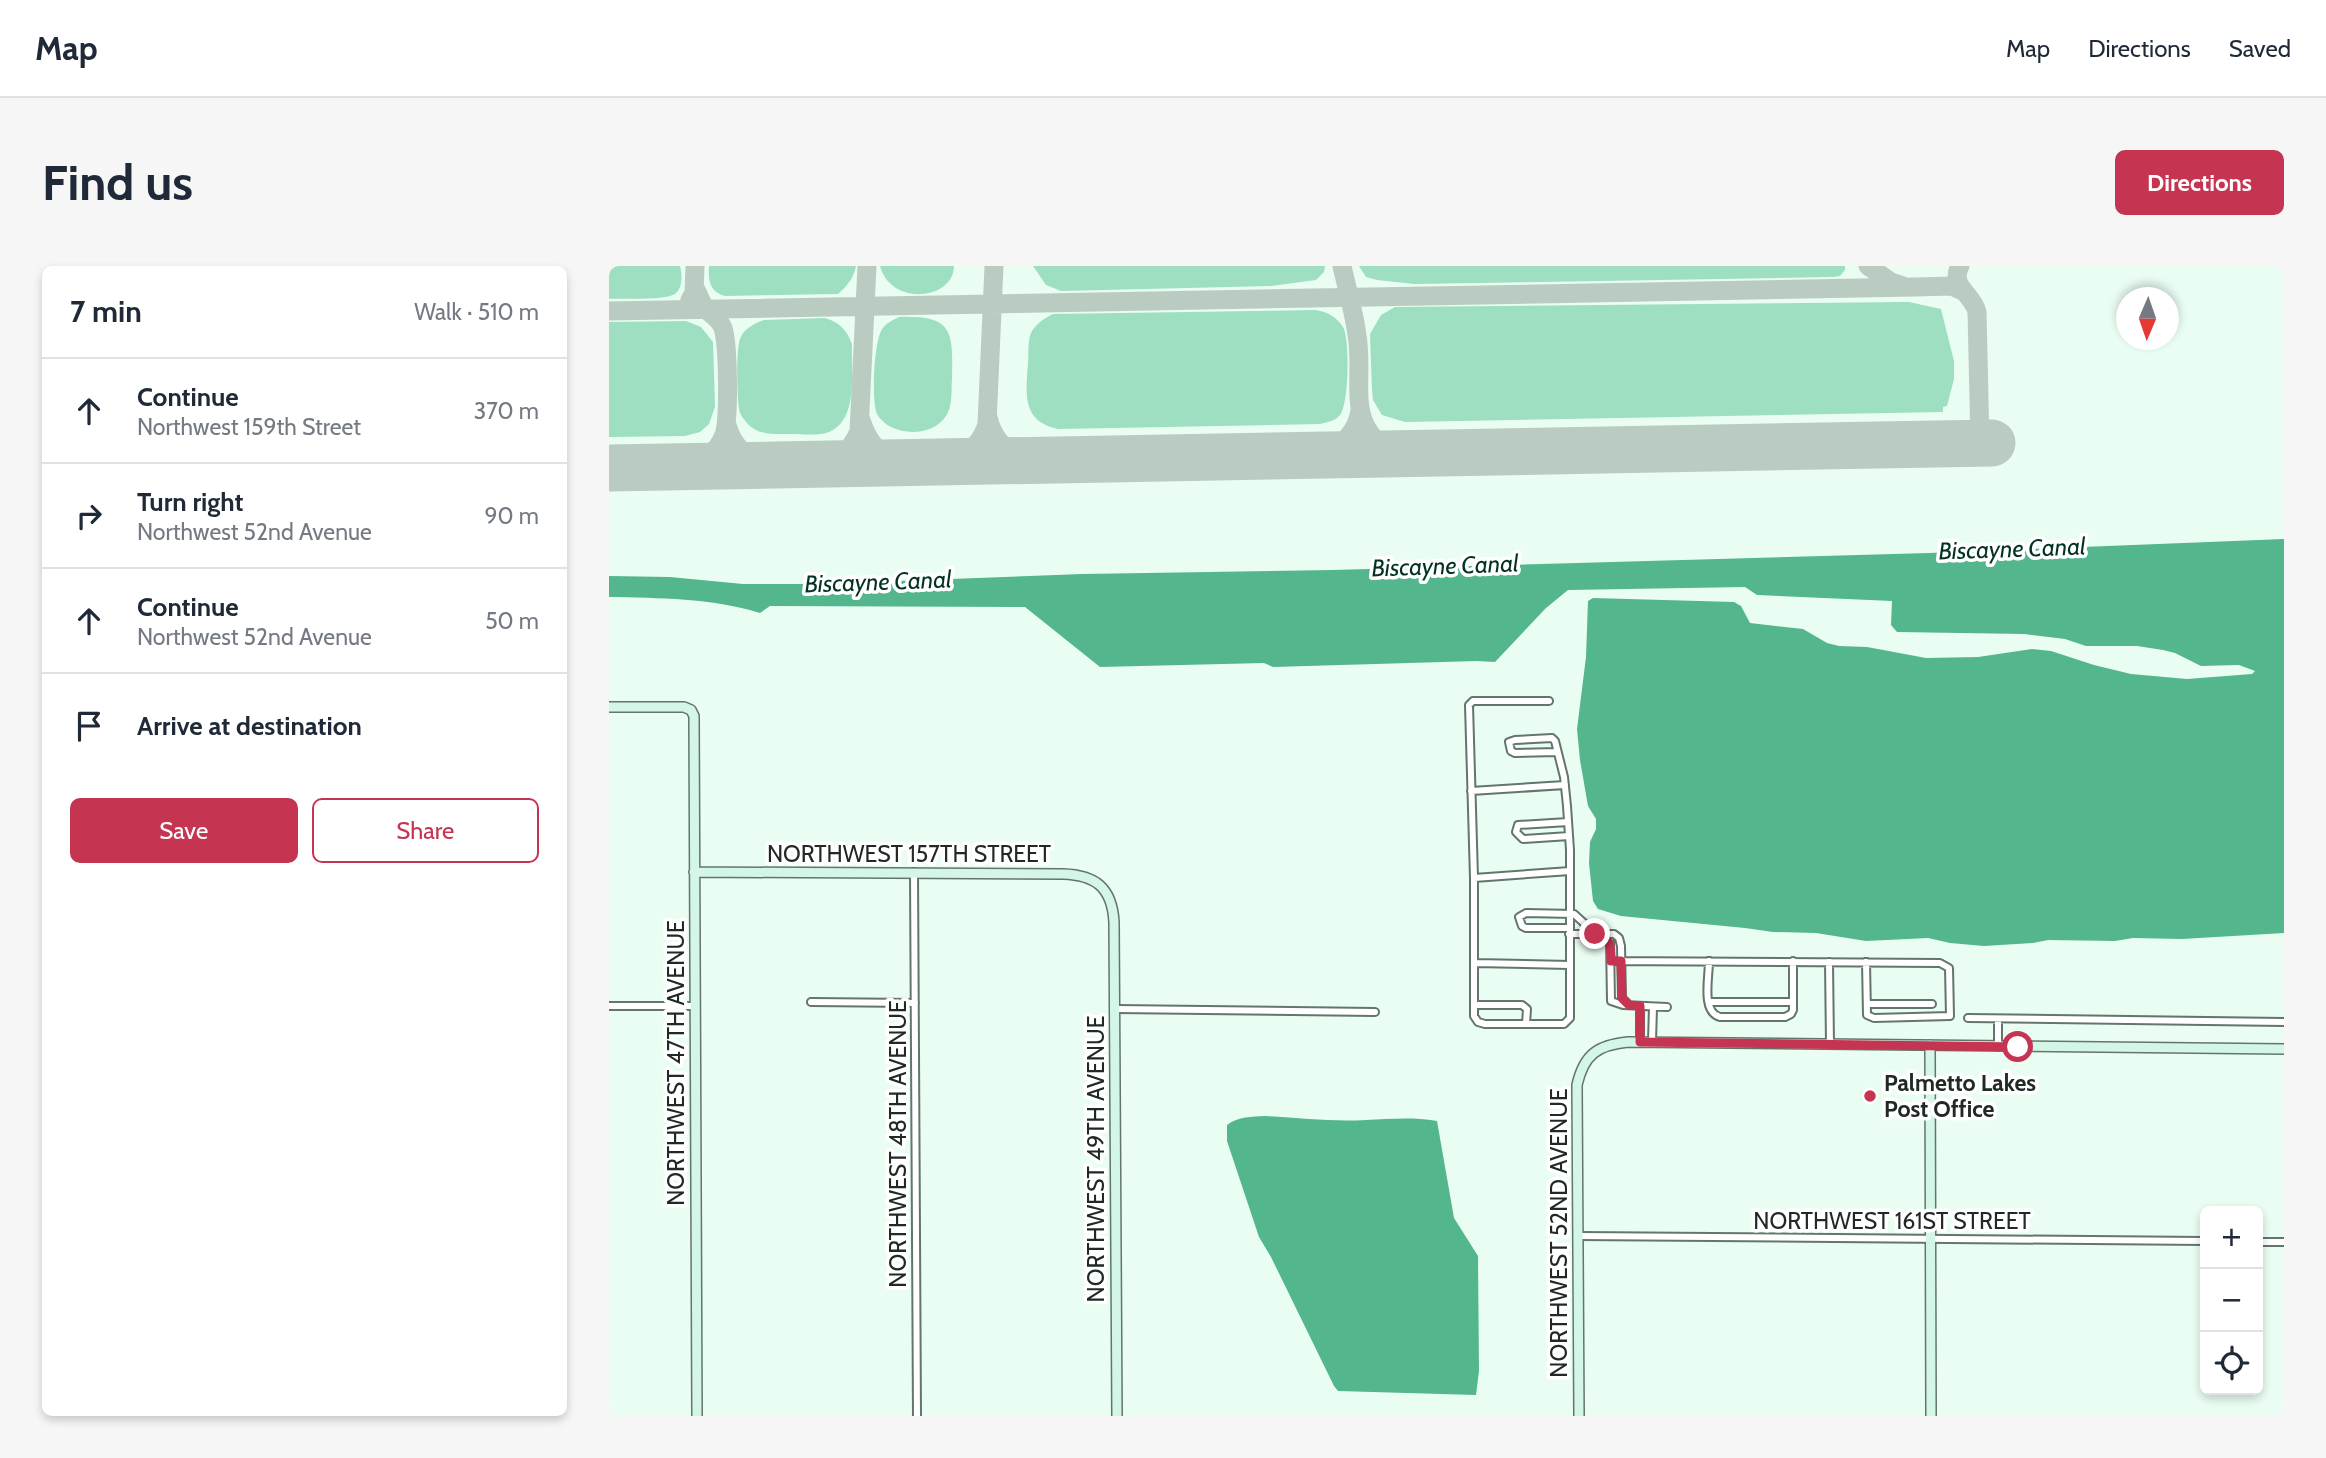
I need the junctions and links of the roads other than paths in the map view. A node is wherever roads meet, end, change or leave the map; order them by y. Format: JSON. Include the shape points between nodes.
{"nodes":[{"id":1,"x":1549,"y":701,"type":"dead end"},
{"id":2,"x":609,"y":707,"type":"edge"},
{"id":3,"x":1557,"y":751,"type":"junction"},
{"id":4,"x":1565,"y":785,"type":"junction"},
{"id":5,"x":1471,"y":791,"type":"junction"},
{"id":6,"x":1568,"y":822,"type":"junction"},
{"id":7,"x":1569,"y":836,"type":"junction"},
{"id":8,"x":1570,"y":871,"type":"junction"},
{"id":9,"x":694,"y":872,"type":"junction"},
{"id":10,"x":914,"y":872,"type":"junction"},
{"id":11,"x":1475,"y":878,"type":"junction"},
{"id":12,"x":1111,"y":902,"type":"joint"},
{"id":13,"x":1569,"y":913,"type":"junction"},
{"id":14,"x":1569,"y":931,"type":"junction"},
{"id":15,"x":1595,"y":934,"type":"junction"},
{"id":16,"x":1611,"y":961,"type":"junction"},
{"id":17,"x":1621,"y":961,"type":"junction"},
{"id":18,"x":1709,"y":961,"type":"junction"},
{"id":19,"x":1793,"y":961,"type":"junction"},
{"id":20,"x":1829,"y":962,"type":"junction"},
{"id":21,"x":1866,"y":962,"type":"junction"},
{"id":22,"x":1475,"y":963,"type":"junction"},
{"id":23,"x":1570,"y":965,"type":"junction"},
{"id":24,"x":811,"y":1002,"type":"dead end"},
{"id":25,"x":1709,"y":1002,"type":"junction"},
{"id":26,"x":1793,"y":1002,"type":"junction"},
{"id":27,"x":915,"y":1003,"type":"junction"},
{"id":28,"x":1867,"y":1004,"type":"junction"},
{"id":29,"x":1932,"y":1004,"type":"dead end"},
{"id":30,"x":1474,"y":1005,"type":"junction"},
{"id":31,"x":1629,"y":1005,"type":"junction"},
{"id":32,"x":609,"y":1006,"type":"edge"},
{"id":33,"x":695,"y":1006,"type":"junction"},
{"id":34,"x":1640,"y":1006,"type":"junction"},
{"id":35,"x":1653,"y":1007,"type":"junction"},
{"id":36,"x":1667,"y":1007,"type":"dead end"},
{"id":37,"x":1115,"y":1009,"type":"junction"},
{"id":38,"x":1375,"y":1012,"type":"dead end"},
{"id":39,"x":1968,"y":1018,"type":"dead end"},
{"id":40,"x":1998,"y":1020,"type":"junction"},
{"id":41,"x":2284,"y":1022,"type":"edge"},
{"id":42,"x":1526,"y":1024,"type":"junction"},
{"id":43,"x":1640,"y":1042,"type":"junction"},
{"id":44,"x":1652,"y":1042,"type":"junction"},
{"id":45,"x":1830,"y":1044,"type":"junction"},
{"id":46,"x":1930,"y":1045,"type":"junction"},
{"id":47,"x":1998,"y":1047,"type":"junction"},
{"id":48,"x":2284,"y":1049,"type":"edge"},
{"id":49,"x":1578,"y":1236,"type":"junction"},
{"id":50,"x":1931,"y":1239,"type":"junction"},
{"id":51,"x":2200,"y":1241,"type":"edge"},
{"id":52,"x":2263,"y":1242,"type":"edge"},
{"id":53,"x":2284,"y":1242,"type":"edge"},
{"id":54,"x":697,"y":1416,"type":"edge"},
{"id":55,"x":917,"y":1416,"type":"edge"},
{"id":56,"x":1117,"y":1416,"type":"edge"},
{"id":57,"x":1579,"y":1416,"type":"edge"},
{"id":58,"x":1931,"y":1416,"type":"edge"}],
"edges":[{"from":1,"to":5,"type":"street","via":[[1473,701],[1469,705]]},
{"from":2,"to":9,"type":"street","name":"NORTHWEST 47TH AVENUE","via":[[691,710]]},
{"from":3,"to":3,"type":"street","via":[[1552,738],[1514,740],[1508,746],[1515,753]]},
{"from":3,"to":4,"type":"street"},
{"from":4,"to":5,"type":"street"},
{"from":4,"to":6,"type":"street"},
{"from":5,"to":11,"type":"street"},
{"from":6,"to":7,"type":"street"},
{"from":6,"to":7,"type":"street","via":[[1518,825],[1516,832],[1523,839]]},
{"from":7,"to":8,"type":"street"},
{"from":8,"to":11,"type":"street"},
{"from":8,"to":13,"type":"street"},
{"from":9,"to":10,"type":"street","name":"NORTHWEST 157TH STREET"},
{"from":9,"to":33,"type":"street","name":"NORTHWEST 47TH AVENUE"},
{"from":10,"to":12,"type":"street","name":"NORTHWEST 157TH STREET","via":[[1078,874],[1098,883]]},
{"from":10,"to":27,"type":"street","name":"NORTHWEST 48TH AVENUE"},
{"from":11,"to":22,"type":"street"},
{"from":12,"to":37,"type":"street","name":"NORTHWEST 49TH AVENUE"},
{"from":13,"to":14,"type":"street"},
{"from":13,"to":14,"type":"street","via":[[1525,913],[1519,917],[1526,928]]},
{"from":13,"to":15,"type":"street"},
{"from":14,"to":15,"type":"street"},
{"from":14,"to":23,"type":"street"},
{"from":15,"to":16,"type":"street","via":[[1610,942]]},
{"from":15,"to":17,"type":"street","via":[[1614,934],[1619,939]]},
{"from":16,"to":17,"type":"street"},
{"from":16,"to":31,"type":"street","via":[[1611,999]]},
{"from":17,"to":18,"type":"street"},
{"from":17,"to":31,"type":"street","via":[[1622,998]]},
{"from":18,"to":19,"type":"street"},
{"from":18,"to":25,"type":"street"},
{"from":19,"to":20,"type":"street"},
{"from":19,"to":26,"type":"street"},
{"from":20,"to":21,"type":"street"},
{"from":20,"to":45,"type":"street"},
{"from":21,"to":28,"type":"street"},
{"from":21,"to":28,"type":"street","via":[[1946,965],[1950,1016],[1874,1018],[1867,1015]]},
{"from":22,"to":23,"type":"street"},
{"from":22,"to":30,"type":"street"},
{"from":23,"to":42,"type":"street","via":[[1570,1018],[1564,1024]]},
{"from":24,"to":27,"type":"street"},
{"from":25,"to":26,"type":"street"},
{"from":25,"to":26,"type":"street","via":[[1711,1012],[1720,1017],[1789,1016]]},
{"from":27,"to":55,"type":"street","name":"NORTHWEST 48TH AVENUE"},
{"from":28,"to":29,"type":"street"},
{"from":30,"to":42,"type":"street","via":[[1478,1022]]},
{"from":30,"to":42,"type":"street","via":[[1522,1005],[1527,1009]]},
{"from":31,"to":34,"type":"street"},
{"from":32,"to":33,"type":"street"},
{"from":33,"to":54,"type":"street","name":"NORTHWEST 47TH AVENUE"},
{"from":34,"to":35,"type":"street"},
{"from":34,"to":43,"type":"street"},
{"from":35,"to":36,"type":"street"},
{"from":35,"to":44,"type":"street"},
{"from":37,"to":38,"type":"street"},
{"from":37,"to":56,"type":"street","name":"NORTHWEST 49TH AVENUE"},
{"from":39,"to":40,"type":"street"},
{"from":40,"to":41,"type":"street"},
{"from":40,"to":47,"type":"street"},
{"from":43,"to":44,"type":"street"},
{"from":43,"to":49,"type":"street","name":"NORTHWEST 52ND AVENUE","via":[[1612,1043],[1592,1054],[1577,1085]]},
{"from":44,"to":45,"type":"street"},
{"from":45,"to":46,"type":"street"},
{"from":46,"to":47,"type":"street"},
{"from":46,"to":50,"type":"street"},
{"from":47,"to":48,"type":"street"},
{"from":49,"to":50,"type":"street","name":"NORTHWEST 161ST STREET"},
{"from":49,"to":57,"type":"street","name":"NORTHWEST 52ND AVENUE"},
{"from":50,"to":51,"type":"street","name":"NORTHWEST 161ST STREET"},
{"from":50,"to":58,"type":"street"},
{"from":52,"to":53,"type":"street"}]}
